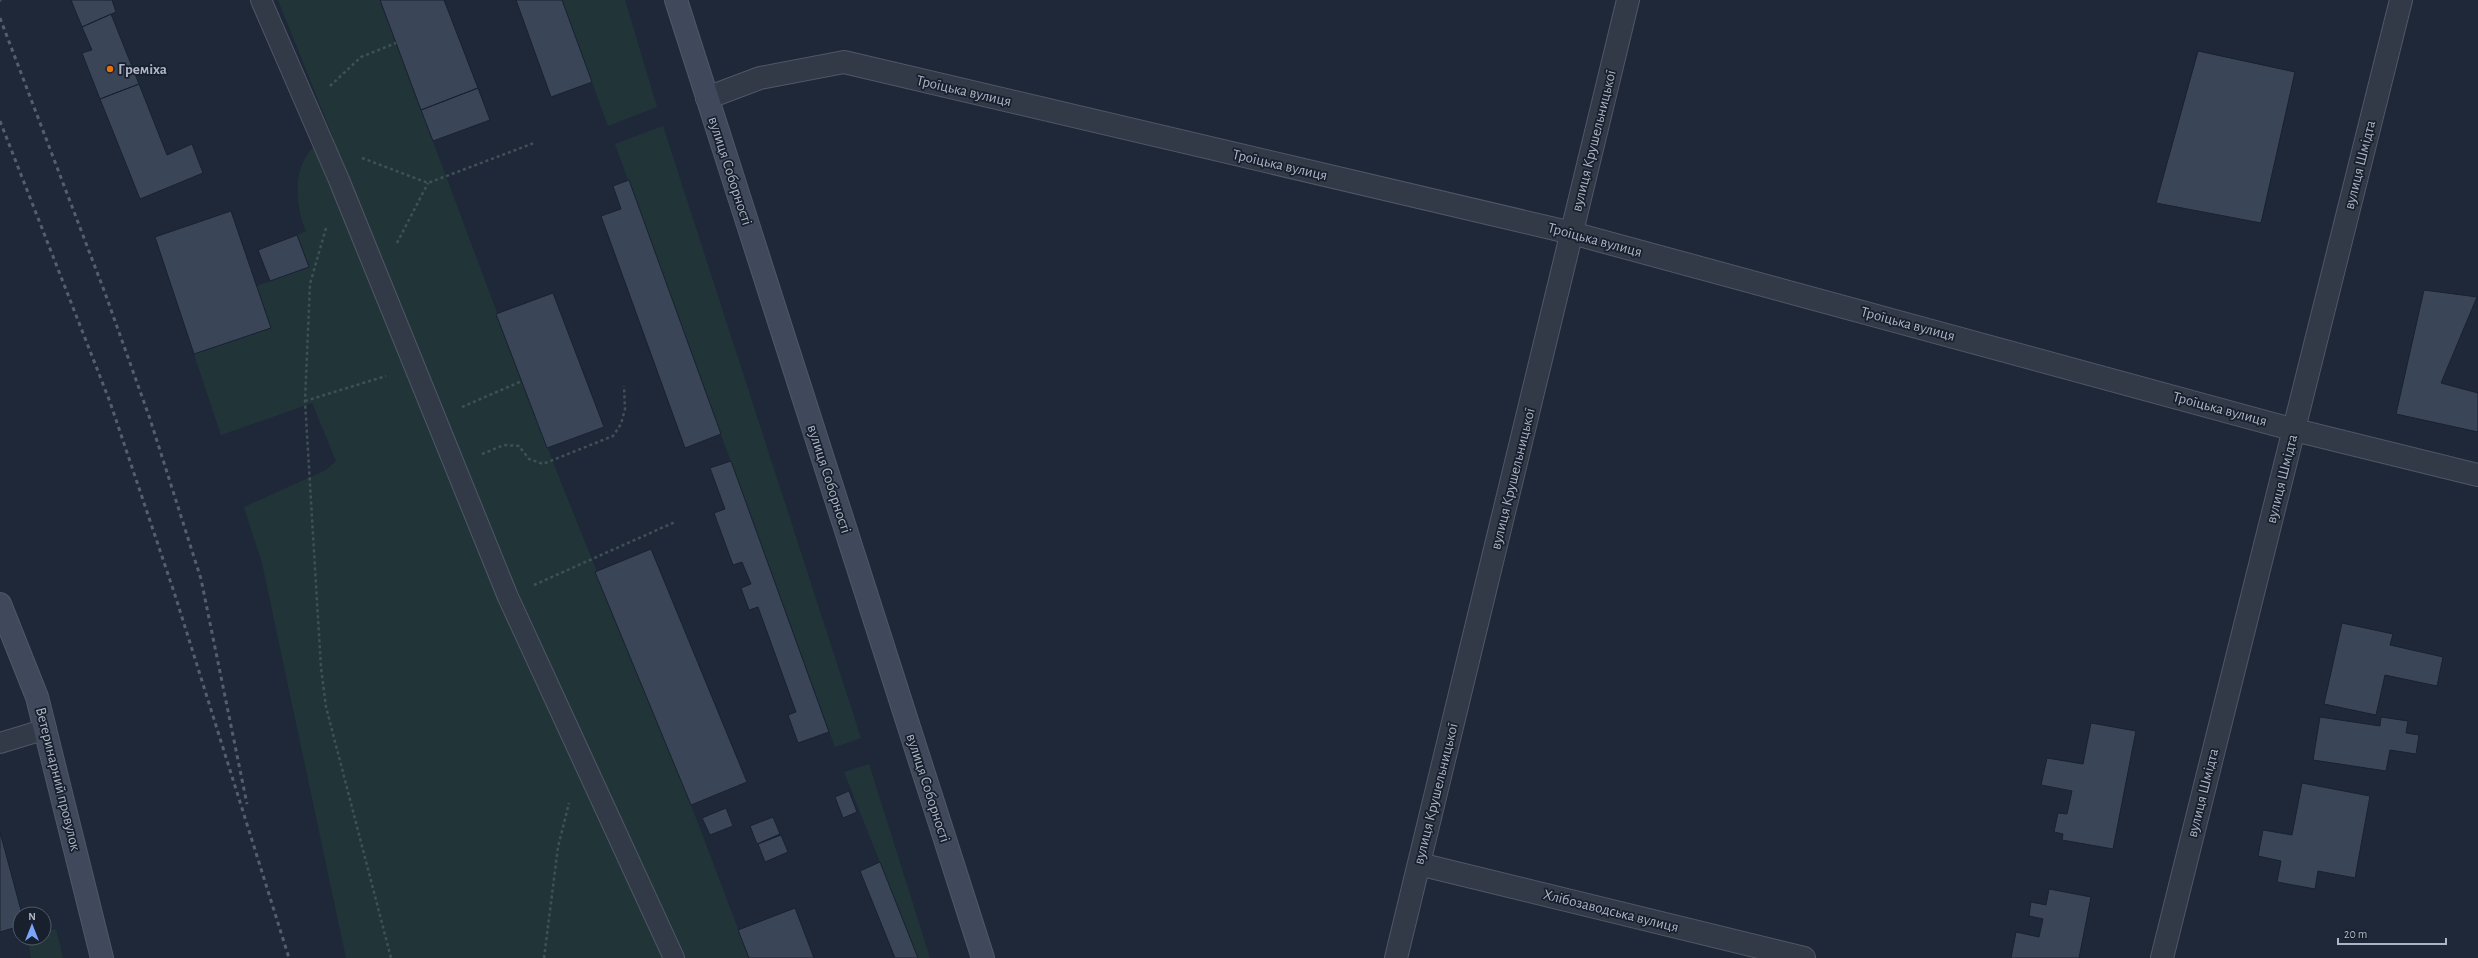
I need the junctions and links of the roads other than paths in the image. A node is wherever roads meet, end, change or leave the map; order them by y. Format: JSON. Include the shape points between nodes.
{"nodes":[{"id":1,"x":260,"y":0,"type":"edge"},
{"id":2,"x":676,"y":0,"type":"edge"},
{"id":3,"x":1628,"y":0,"type":"edge"},
{"id":4,"x":2401,"y":0,"type":"edge"},
{"id":5,"x":707,"y":98,"type":"junction"},
{"id":6,"x":1572,"y":233,"type":"junction"},
{"id":7,"x":2295,"y":430,"type":"junction"},
{"id":8,"x":2478,"y":475,"type":"edge"},
{"id":9,"x":0,"y":604,"type":"edge"},
{"id":10,"x":46,"y":729,"type":"junction"},
{"id":11,"x":0,"y":743,"type":"edge"},
{"id":12,"x":1419,"y":864,"type":"junction"},
{"id":13,"x":102,"y":958,"type":"edge"},
{"id":14,"x":674,"y":958,"type":"edge"},
{"id":15,"x":983,"y":958,"type":"edge"},
{"id":16,"x":1396,"y":958,"type":"edge"},
{"id":17,"x":1804,"y":958,"type":"edge"},
{"id":18,"x":2162,"y":958,"type":"edge"}],
"edges":[{"from":1,"to":14,"type":"lane","via":[[323,143],[508,597]]},
{"from":2,"to":5,"type":"main road","name":"вулиця Соборності"},
{"from":3,"to":6,"type":"street","name":"вулиця Крушельницької"},
{"from":4,"to":7,"type":"street","name":"вулиця Шмідта"},
{"from":5,"to":6,"type":"street","name":"Троїцька вулиця","via":[[760,78],[844,62]]},
{"from":5,"to":15,"type":"main road","name":"вулиця Соборності"},
{"from":6,"to":7,"type":"street","name":"Троїцька вулиця"},
{"from":6,"to":12,"type":"street","name":"вулиця Крушельницької"},
{"from":7,"to":8,"type":"street","name":"Троїцька вулиця"},
{"from":7,"to":18,"type":"street","name":"вулиця Шмідта"},
{"from":9,"to":10,"type":"main road","name":"Ветеринарний провулок","via":[[37,697]]},
{"from":10,"to":11,"type":"lane"},
{"from":10,"to":13,"type":"main road","name":"Ветеринарний провулок"},
{"from":12,"to":16,"type":"street","name":"вулиця Крушельницької"},
{"from":12,"to":17,"type":"street","name":"Хлібозаводська вулиця"}]}
